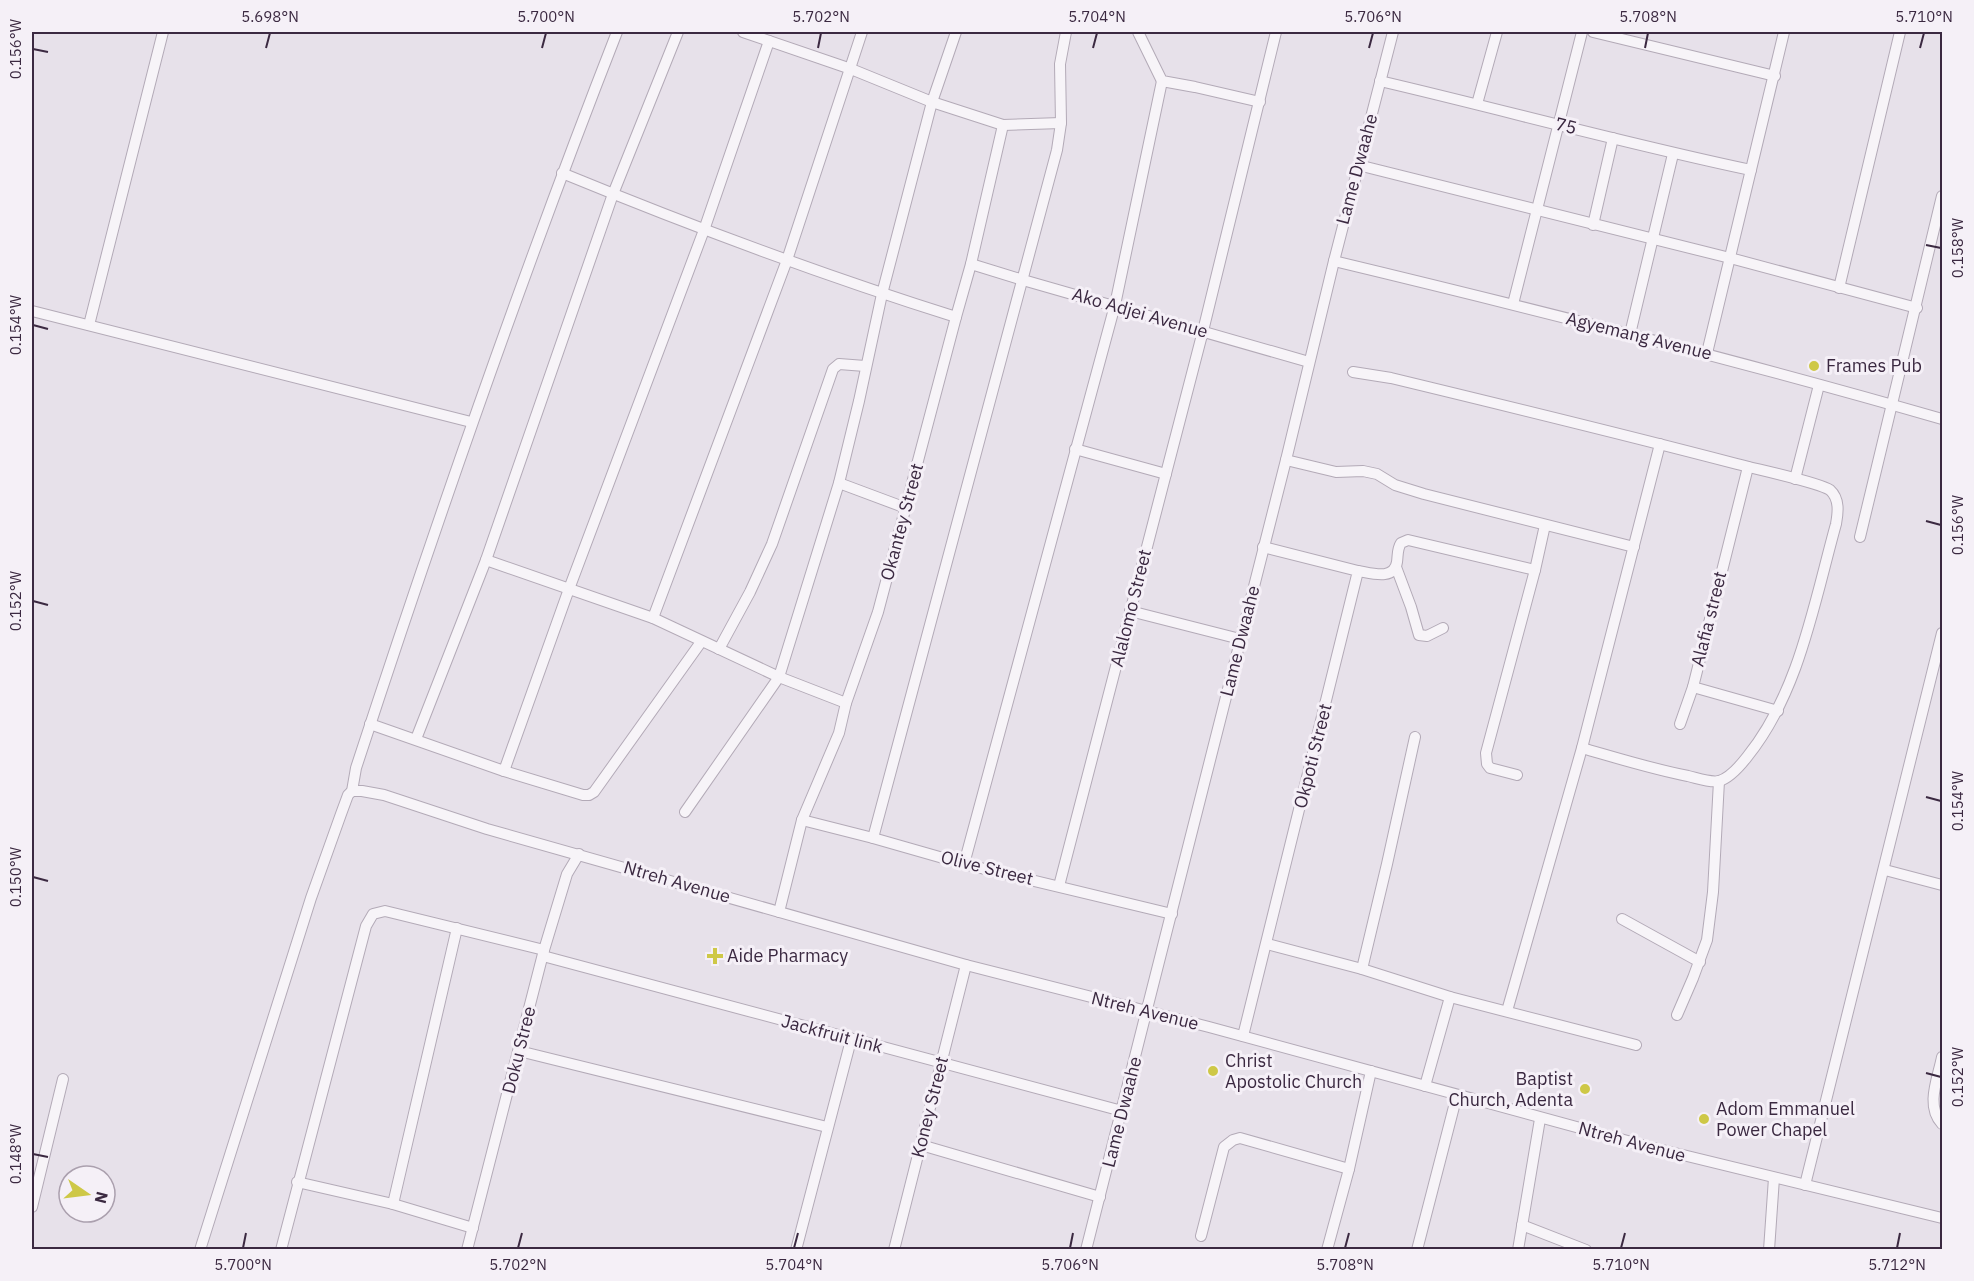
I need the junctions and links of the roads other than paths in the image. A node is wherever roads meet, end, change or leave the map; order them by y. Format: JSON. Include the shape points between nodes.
{"nodes":[{"id":1,"x":163,"y":32,"type":"edge"},
{"id":2,"x":617,"y":32,"type":"edge"},
{"id":3,"x":678,"y":32,"type":"edge"},
{"id":4,"x":743,"y":32,"type":"edge"},
{"id":5,"x":862,"y":32,"type":"edge"},
{"id":6,"x":956,"y":32,"type":"edge"},
{"id":7,"x":1066,"y":32,"type":"edge"},
{"id":8,"x":1138,"y":32,"type":"edge"},
{"id":9,"x":1276,"y":32,"type":"edge"},
{"id":10,"x":1393,"y":32,"type":"edge"},
{"id":11,"x":1497,"y":32,"type":"edge"},
{"id":12,"x":1582,"y":32,"type":"edge"},
{"id":13,"x":1593,"y":32,"type":"edge"},
{"id":14,"x":1784,"y":32,"type":"edge"},
{"id":15,"x":1900,"y":32,"type":"edge"},
{"id":16,"x":769,"y":41,"type":"junction"},
{"id":17,"x":851,"y":69,"type":"junction"},
{"id":18,"x":1774,"y":76,"type":"junction"},
{"id":19,"x":1162,"y":81,"type":"junction"},
{"id":20,"x":1380,"y":81,"type":"junction"},
{"id":21,"x":932,"y":102,"type":"junction"},
{"id":22,"x":1260,"y":102,"type":"junction"},
{"id":23,"x":1477,"y":104,"type":"junction"},
{"id":24,"x":1061,"y":123,"type":"junction"},
{"id":25,"x":1558,"y":124,"type":"junction"},
{"id":26,"x":1003,"y":125,"type":"junction"},
{"id":27,"x":1613,"y":138,"type":"junction"},
{"id":28,"x":1672,"y":154,"type":"junction"},
{"id":29,"x":1358,"y":165,"type":"junction"},
{"id":30,"x":1752,"y":170,"type":"junction"},
{"id":31,"x":562,"y":173,"type":"junction"},
{"id":32,"x":614,"y":194,"type":"junction"},
{"id":33,"x":1942,"y":196,"type":"edge"},
{"id":34,"x":1536,"y":210,"type":"junction"},
{"id":35,"x":1593,"y":225,"type":"junction"},
{"id":36,"x":704,"y":230,"type":"junction"},
{"id":37,"x":1652,"y":240,"type":"junction"},
{"id":38,"x":1931,"y":246,"type":"junction"},
{"id":39,"x":1942,"y":249,"type":"edge"},
{"id":40,"x":1730,"y":258,"type":"junction"},
{"id":41,"x":787,"y":260,"type":"junction"},
{"id":42,"x":1334,"y":261,"type":"junction"},
{"id":43,"x":971,"y":264,"type":"junction"},
{"id":44,"x":1023,"y":280,"type":"junction"},
{"id":45,"x":1839,"y":288,"type":"junction"},
{"id":46,"x":882,"y":294,"type":"junction"},
{"id":47,"x":1513,"y":304,"type":"junction"},
{"id":48,"x":1115,"y":305,"type":"junction"},
{"id":49,"x":1917,"y":308,"type":"junction"},
{"id":50,"x":32,"y":311,"type":"edge"},
{"id":51,"x":956,"y":317,"type":"junction"},
{"id":52,"x":89,"y":325,"type":"junction"},
{"id":53,"x":1203,"y":331,"type":"junction"},
{"id":54,"x":1630,"y":334,"type":"junction"},
{"id":55,"x":1707,"y":353,"type":"junction"},
{"id":56,"x":1309,"y":362,"type":"junction"},
{"id":57,"x":865,"y":366,"type":"junction"},
{"id":58,"x":1353,"y":372,"type":"dead end"},
{"id":59,"x":1820,"y":385,"type":"junction"},
{"id":60,"x":1893,"y":405,"type":"junction"},
{"id":61,"x":1942,"y":419,"type":"edge"},
{"id":62,"x":471,"y":422,"type":"junction"},
{"id":63,"x":1660,"y":444,"type":"junction"},
{"id":64,"x":1075,"y":449,"type":"junction"},
{"id":65,"x":1286,"y":460,"type":"junction"},
{"id":66,"x":1748,"y":467,"type":"junction"},
{"id":67,"x":1166,"y":474,"type":"junction"},
{"id":68,"x":1795,"y":479,"type":"junction"},
{"id":69,"x":839,"y":483,"type":"junction"},
{"id":70,"x":906,"y":508,"type":"junction"},
{"id":71,"x":1545,"y":525,"type":"junction"},
{"id":72,"x":1860,"y":537,"type":"dead end"},
{"id":73,"x":1263,"y":547,"type":"junction"},
{"id":74,"x":1634,"y":547,"type":"junction"},
{"id":75,"x":486,"y":560,"type":"junction"},
{"id":76,"x":1396,"y":567,"type":"junction"},
{"id":77,"x":1535,"y":570,"type":"junction"},
{"id":78,"x":1358,"y":571,"type":"junction"},
{"id":79,"x":569,"y":589,"type":"junction"},
{"id":80,"x":1130,"y":611,"type":"junction"},
{"id":81,"x":653,"y":618,"type":"junction"},
{"id":82,"x":1443,"y":628,"type":"dead end"},
{"id":83,"x":1942,"y":633,"type":"edge"},
{"id":84,"x":1240,"y":639,"type":"junction"},
{"id":85,"x":701,"y":642,"type":"junction"},
{"id":86,"x":719,"y":649,"type":"junction"},
{"id":87,"x":779,"y":677,"type":"junction"},
{"id":88,"x":1693,"y":687,"type":"junction"},
{"id":89,"x":846,"y":703,"type":"junction"},
{"id":90,"x":1778,"y":711,"type":"junction"},
{"id":91,"x":370,"y":724,"type":"junction"},
{"id":92,"x":1680,"y":724,"type":"dead end"},
{"id":93,"x":1415,"y":737,"type":"dead end"},
{"id":94,"x":416,"y":739,"type":"junction"},
{"id":95,"x":1582,"y":748,"type":"junction"},
{"id":96,"x":504,"y":771,"type":"junction"},
{"id":97,"x":1517,"y":775,"type":"dead end"},
{"id":98,"x":1719,"y":781,"type":"junction"},
{"id":99,"x":352,"y":791,"type":"junction"},
{"id":100,"x":685,"y":812,"type":"dead end"},
{"id":101,"x":802,"y":820,"type":"junction"},
{"id":102,"x":873,"y":838,"type":"junction"},
{"id":103,"x":579,"y":854,"type":"junction"},
{"id":104,"x":964,"y":864,"type":"junction"},
{"id":105,"x":1885,"y":870,"type":"junction"},
{"id":106,"x":1942,"y":885,"type":"edge"},
{"id":107,"x":1059,"y":886,"type":"junction"},
{"id":108,"x":779,"y":912,"type":"junction"},
{"id":109,"x":1172,"y":914,"type":"junction"},
{"id":110,"x":1622,"y":920,"type":"dead end"},
{"id":111,"x":457,"y":928,"type":"junction"},
{"id":112,"x":1267,"y":944,"type":"junction"},
{"id":113,"x":544,"y":953,"type":"junction"},
{"id":114,"x":1700,"y":962,"type":"junction"},
{"id":115,"x":966,"y":965,"type":"junction"},
{"id":116,"x":1362,"y":969,"type":"junction"},
{"id":117,"x":1450,"y":997,"type":"junction"},
{"id":118,"x":1507,"y":1011,"type":"junction"},
{"id":119,"x":1147,"y":1012,"type":"junction"},
{"id":120,"x":1677,"y":1015,"type":"dead end"},
{"id":121,"x":1243,"y":1036,"type":"junction"},
{"id":122,"x":851,"y":1040,"type":"junction"},
{"id":123,"x":1636,"y":1045,"type":"dead end"},
{"id":124,"x":519,"y":1052,"type":"junction"},
{"id":125,"x":1942,"y":1057,"type":"edge"},
{"id":126,"x":941,"y":1064,"type":"junction"},
{"id":127,"x":1371,"y":1071,"type":"junction"},
{"id":128,"x":63,"y":1079,"type":"dead end"},
{"id":129,"x":1425,"y":1086,"type":"junction"},
{"id":130,"x":1457,"y":1095,"type":"junction"},
{"id":131,"x":1122,"y":1111,"type":"junction"},
{"id":132,"x":1540,"y":1119,"type":"junction"},
{"id":133,"x":1942,"y":1124,"type":"edge"},
{"id":134,"x":827,"y":1126,"type":"junction"},
{"id":135,"x":921,"y":1146,"type":"junction"},
{"id":136,"x":1349,"y":1170,"type":"junction"},
{"id":137,"x":1774,"y":1178,"type":"junction"},
{"id":138,"x":297,"y":1182,"type":"junction"},
{"id":139,"x":1805,"y":1185,"type":"junction"},
{"id":140,"x":1100,"y":1197,"type":"junction"},
{"id":141,"x":393,"y":1204,"type":"junction"},
{"id":142,"x":32,"y":1207,"type":"edge"},
{"id":143,"x":1942,"y":1218,"type":"edge"},
{"id":144,"x":1522,"y":1224,"type":"junction"},
{"id":145,"x":473,"y":1228,"type":"junction"},
{"id":146,"x":1201,"y":1236,"type":"dead end"},
{"id":147,"x":200,"y":1250,"type":"edge"},
{"id":148,"x":280,"y":1250,"type":"edge"},
{"id":149,"x":467,"y":1250,"type":"edge"},
{"id":150,"x":796,"y":1250,"type":"edge"},
{"id":151,"x":894,"y":1250,"type":"edge"},
{"id":152,"x":1086,"y":1250,"type":"edge"},
{"id":153,"x":1327,"y":1250,"type":"edge"},
{"id":154,"x":1417,"y":1250,"type":"edge"},
{"id":155,"x":1518,"y":1250,"type":"edge"},
{"id":156,"x":1586,"y":1250,"type":"edge"},
{"id":157,"x":1769,"y":1250,"type":"edge"}],
"edges":[{"from":1,"to":52,"type":"street"},
{"from":2,"to":31,"type":"street"},
{"from":3,"to":32,"type":"street"},
{"from":4,"to":16,"type":"street"},
{"from":5,"to":17,"type":"street"},
{"from":6,"to":21,"type":"street"},
{"from":7,"to":24,"type":"street","via":[[1060,64]]},
{"from":8,"to":19,"type":"street"},
{"from":9,"to":22,"type":"street","name":"Alalomo Street"},
{"from":10,"to":20,"type":"street","name":"Lame Dwaahe"},
{"from":11,"to":23,"type":"street"},
{"from":12,"to":25,"type":"street"},
{"from":13,"to":18,"type":"street"},
{"from":14,"to":18,"type":"street"},
{"from":15,"to":45,"type":"street"},
{"from":16,"to":17,"type":"street"},
{"from":16,"to":36,"type":"street"},
{"from":17,"to":21,"type":"street"},
{"from":17,"to":41,"type":"street"},
{"from":18,"to":30,"type":"street"},
{"from":19,"to":22,"type":"street"},
{"from":19,"to":48,"type":"street"},
{"from":20,"to":23,"type":"street","name":"75"},
{"from":20,"to":29,"type":"street","name":"Lame Dwaahe"},
{"from":21,"to":26,"type":"street"},
{"from":21,"to":46,"type":"street"},
{"from":22,"to":53,"type":"street","name":"Alalomo Street"},
{"from":23,"to":25,"type":"street","name":"75"},
{"from":24,"to":26,"type":"street"},
{"from":24,"to":44,"type":"street"},
{"from":25,"to":27,"type":"street","name":"75"},
{"from":25,"to":34,"type":"street"},
{"from":26,"to":43,"type":"street","name":"Okantey Street"},
{"from":27,"to":28,"type":"street","name":"75"},
{"from":27,"to":35,"type":"street"},
{"from":28,"to":30,"type":"street","name":"75"},
{"from":28,"to":37,"type":"street"},
{"from":29,"to":34,"type":"street"},
{"from":29,"to":42,"type":"street","name":"Lame Dwaahe"},
{"from":30,"to":40,"type":"street"},
{"from":31,"to":32,"type":"street"},
{"from":31,"to":62,"type":"street"},
{"from":32,"to":36,"type":"street"},
{"from":32,"to":75,"type":"street"},
{"from":33,"to":38,"type":"street"},
{"from":34,"to":35,"type":"street"},
{"from":34,"to":47,"type":"street"},
{"from":35,"to":37,"type":"street"},
{"from":36,"to":41,"type":"street"},
{"from":36,"to":79,"type":"street"},
{"from":37,"to":40,"type":"street"},
{"from":37,"to":54,"type":"street"},
{"from":38,"to":39,"type":"street"},
{"from":38,"to":49,"type":"street"},
{"from":40,"to":45,"type":"street"},
{"from":40,"to":55,"type":"street"},
{"from":41,"to":46,"type":"street"},
{"from":41,"to":81,"type":"street"},
{"from":42,"to":47,"type":"street","name":"Agyemang Avenue"},
{"from":42,"to":56,"type":"street","name":"Lame Dwaahe"},
{"from":43,"to":44,"type":"street","name":"Ako Adjei Avenue"},
{"from":43,"to":51,"type":"street","name":"Okantey Street"},
{"from":44,"to":48,"type":"street","name":"Ako Adjei Avenue"},
{"from":44,"to":102,"type":"street"},
{"from":45,"to":49,"type":"street"},
{"from":46,"to":51,"type":"street"},
{"from":46,"to":57,"type":"street"},
{"from":47,"to":54,"type":"street","name":"Agyemang Avenue"},
{"from":48,"to":53,"type":"street","name":"Ako Adjei Avenue"},
{"from":48,"to":64,"type":"street"},
{"from":49,"to":60,"type":"street"},
{"from":50,"to":52,"type":"street"},
{"from":51,"to":70,"type":"street","name":"Okantey Street"},
{"from":52,"to":62,"type":"street"},
{"from":53,"to":56,"type":"street","name":"Ako Adjei Avenue"},
{"from":53,"to":67,"type":"street","name":"Alalomo Street"},
{"from":54,"to":55,"type":"street","name":"Agyemang Avenue"},
{"from":55,"to":59,"type":"street","name":"Agyemang Avenue"},
{"from":56,"to":65,"type":"street","name":"Lame Dwaahe"},
{"from":57,"to":69,"type":"street"},
{"from":57,"to":86,"type":"street","via":[[839,364],[833,369],[772,544]]},
{"from":58,"to":63,"type":"street"},
{"from":59,"to":60,"type":"street","name":"Agyemang Avenue"},
{"from":59,"to":68,"type":"street"},
{"from":60,"to":61,"type":"street","name":"Agyemang Avenue"},
{"from":60,"to":72,"type":"street"},
{"from":62,"to":91,"type":"street"},
{"from":63,"to":66,"type":"street"},
{"from":63,"to":74,"type":"street"},
{"from":64,"to":67,"type":"street"},
{"from":64,"to":104,"type":"street"},
{"from":65,"to":71,"type":"street","via":[[1336,472],[1377,474],[1395,485],[1424,494]]},
{"from":65,"to":73,"type":"street","name":"Lame Dwaahe"},
{"from":66,"to":68,"type":"street"},
{"from":66,"to":88,"type":"street","name":"Alafia street"},
{"from":67,"to":80,"type":"street","name":"Alalomo Street"},
{"from":68,"to":90,"type":"street","via":[[1828,489],[1838,510],[1798,661]]},
{"from":69,"to":70,"type":"street"},
{"from":69,"to":87,"type":"street"},
{"from":70,"to":89,"type":"street","name":"Okantey Street","via":[[878,612]]},
{"from":71,"to":74,"type":"street"},
{"from":71,"to":77,"type":"street"},
{"from":73,"to":78,"type":"street"},
{"from":73,"to":84,"type":"street","name":"Lame Dwaahe"},
{"from":74,"to":95,"type":"street"},
{"from":75,"to":79,"type":"street"},
{"from":75,"to":94,"type":"street"},
{"from":76,"to":77,"type":"street","via":[[1398,548],[1408,540]]},
{"from":76,"to":78,"type":"street","via":[[1381,575]]},
{"from":76,"to":82,"type":"street","via":[[1419,635],[1427,636]]},
{"from":77,"to":97,"type":"street","via":[[1486,753],[1490,768]]},
{"from":78,"to":112,"type":"street","name":"Okpoti Street"},
{"from":79,"to":81,"type":"street"},
{"from":79,"to":96,"type":"street"},
{"from":80,"to":84,"type":"street"},
{"from":80,"to":107,"type":"street","name":"Alalomo Street"},
{"from":81,"to":85,"type":"street"},
{"from":83,"to":105,"type":"street"},
{"from":84,"to":109,"type":"street","name":"Lame Dwaahe"},
{"from":85,"to":86,"type":"street"},
{"from":85,"to":96,"type":"street","via":[[590,795]]},
{"from":86,"to":87,"type":"street"},
{"from":87,"to":89,"type":"street"},
{"from":87,"to":100,"type":"street"},
{"from":88,"to":90,"type":"street","name":"Alafia street"},
{"from":88,"to":92,"type":"street"},
{"from":89,"to":101,"type":"street","name":"Okantey Street","via":[[838,733]]},
{"from":90,"to":98,"type":"street","via":[[1742,763]]},
{"from":91,"to":94,"type":"street"},
{"from":91,"to":99,"type":"street"},
{"from":93,"to":116,"type":"street"},
{"from":94,"to":96,"type":"street"},
{"from":95,"to":98,"type":"street","via":[[1647,767]]},
{"from":95,"to":118,"type":"street"},
{"from":98,"to":114,"type":"street","via":[[1713,892]]},
{"from":99,"to":103,"type":"street","name":"Ntreh Avenue","via":[[384,795]]},
{"from":99,"to":147,"type":"street","via":[[311,898]]},
{"from":101,"to":102,"type":"street","name":"Olive Street"},
{"from":101,"to":108,"type":"street","name":"Okantey Street"},
{"from":102,"to":104,"type":"street","name":"Olive Street"},
{"from":103,"to":108,"type":"street","name":"Ntreh Avenue"},
{"from":103,"to":113,"type":"street","name":"Doku Stree","via":[[567,874]]},
{"from":104,"to":107,"type":"street","name":"Olive Street"},
{"from":105,"to":106,"type":"street"},
{"from":105,"to":139,"type":"street"},
{"from":107,"to":109,"type":"street","name":"Olive Street"},
{"from":108,"to":115,"type":"street","name":"Ntreh Avenue"},
{"from":109,"to":119,"type":"street","name":"Lame Dwaahe"},
{"from":110,"to":114,"type":"street"},
{"from":111,"to":113,"type":"street","name":"Jackfruit link"},
{"from":111,"to":138,"type":"street","name":"Jackfruit link","via":[[385,911],[373,914],[366,926]]},
{"from":111,"to":141,"type":"street"},
{"from":112,"to":116,"type":"street"},
{"from":112,"to":121,"type":"street","name":"Okpoti Street"},
{"from":113,"to":122,"type":"street","name":"Jackfruit link"},
{"from":113,"to":124,"type":"street","name":"Doku Stree"},
{"from":114,"to":120,"type":"street"},
{"from":115,"to":119,"type":"street","name":"Ntreh Avenue"},
{"from":115,"to":126,"type":"street","name":"Koney Street"},
{"from":116,"to":117,"type":"street"},
{"from":117,"to":118,"type":"street"},
{"from":117,"to":129,"type":"street"},
{"from":118,"to":123,"type":"street"},
{"from":119,"to":121,"type":"street","name":"Ntreh Avenue"},
{"from":119,"to":131,"type":"street","name":"Lame Dwaahe"},
{"from":121,"to":127,"type":"street","name":"Ntreh Avenue"},
{"from":122,"to":126,"type":"street","name":"Jackfruit link"},
{"from":122,"to":134,"type":"street"},
{"from":124,"to":134,"type":"street"},
{"from":124,"to":145,"type":"street","name":"Doku Stree"},
{"from":125,"to":133,"type":"street","via":[[1933,1097]]},
{"from":126,"to":131,"type":"street","name":"Jackfruit link"},
{"from":126,"to":135,"type":"street","name":"Koney Street"},
{"from":127,"to":129,"type":"street","name":"Ntreh Avenue"},
{"from":127,"to":136,"type":"street"},
{"from":128,"to":142,"type":"street"},
{"from":129,"to":130,"type":"street","name":"Ntreh Avenue"},
{"from":130,"to":132,"type":"street","name":"Ntreh Avenue"},
{"from":130,"to":154,"type":"street"},
{"from":131,"to":140,"type":"street","name":"Lame Dwaahe"},
{"from":132,"to":137,"type":"street","name":"Ntreh Avenue"},
{"from":132,"to":144,"type":"street"},
{"from":134,"to":150,"type":"street"},
{"from":135,"to":140,"type":"street"},
{"from":135,"to":151,"type":"street","name":"Koney Street"},
{"from":136,"to":146,"type":"street","via":[[1240,1138],[1233,1140],[1224,1148]]},
{"from":136,"to":153,"type":"street"},
{"from":137,"to":139,"type":"street","name":"Ntreh Avenue"},
{"from":137,"to":157,"type":"street"},
{"from":138,"to":141,"type":"street"},
{"from":138,"to":148,"type":"street"},
{"from":139,"to":143,"type":"street","name":"Ntreh Avenue"},
{"from":140,"to":152,"type":"street","name":"Lame Dwaahe"},
{"from":141,"to":145,"type":"street"},
{"from":144,"to":155,"type":"street"},
{"from":144,"to":156,"type":"street"},
{"from":145,"to":149,"type":"street","name":"Doku Stree"}]}
